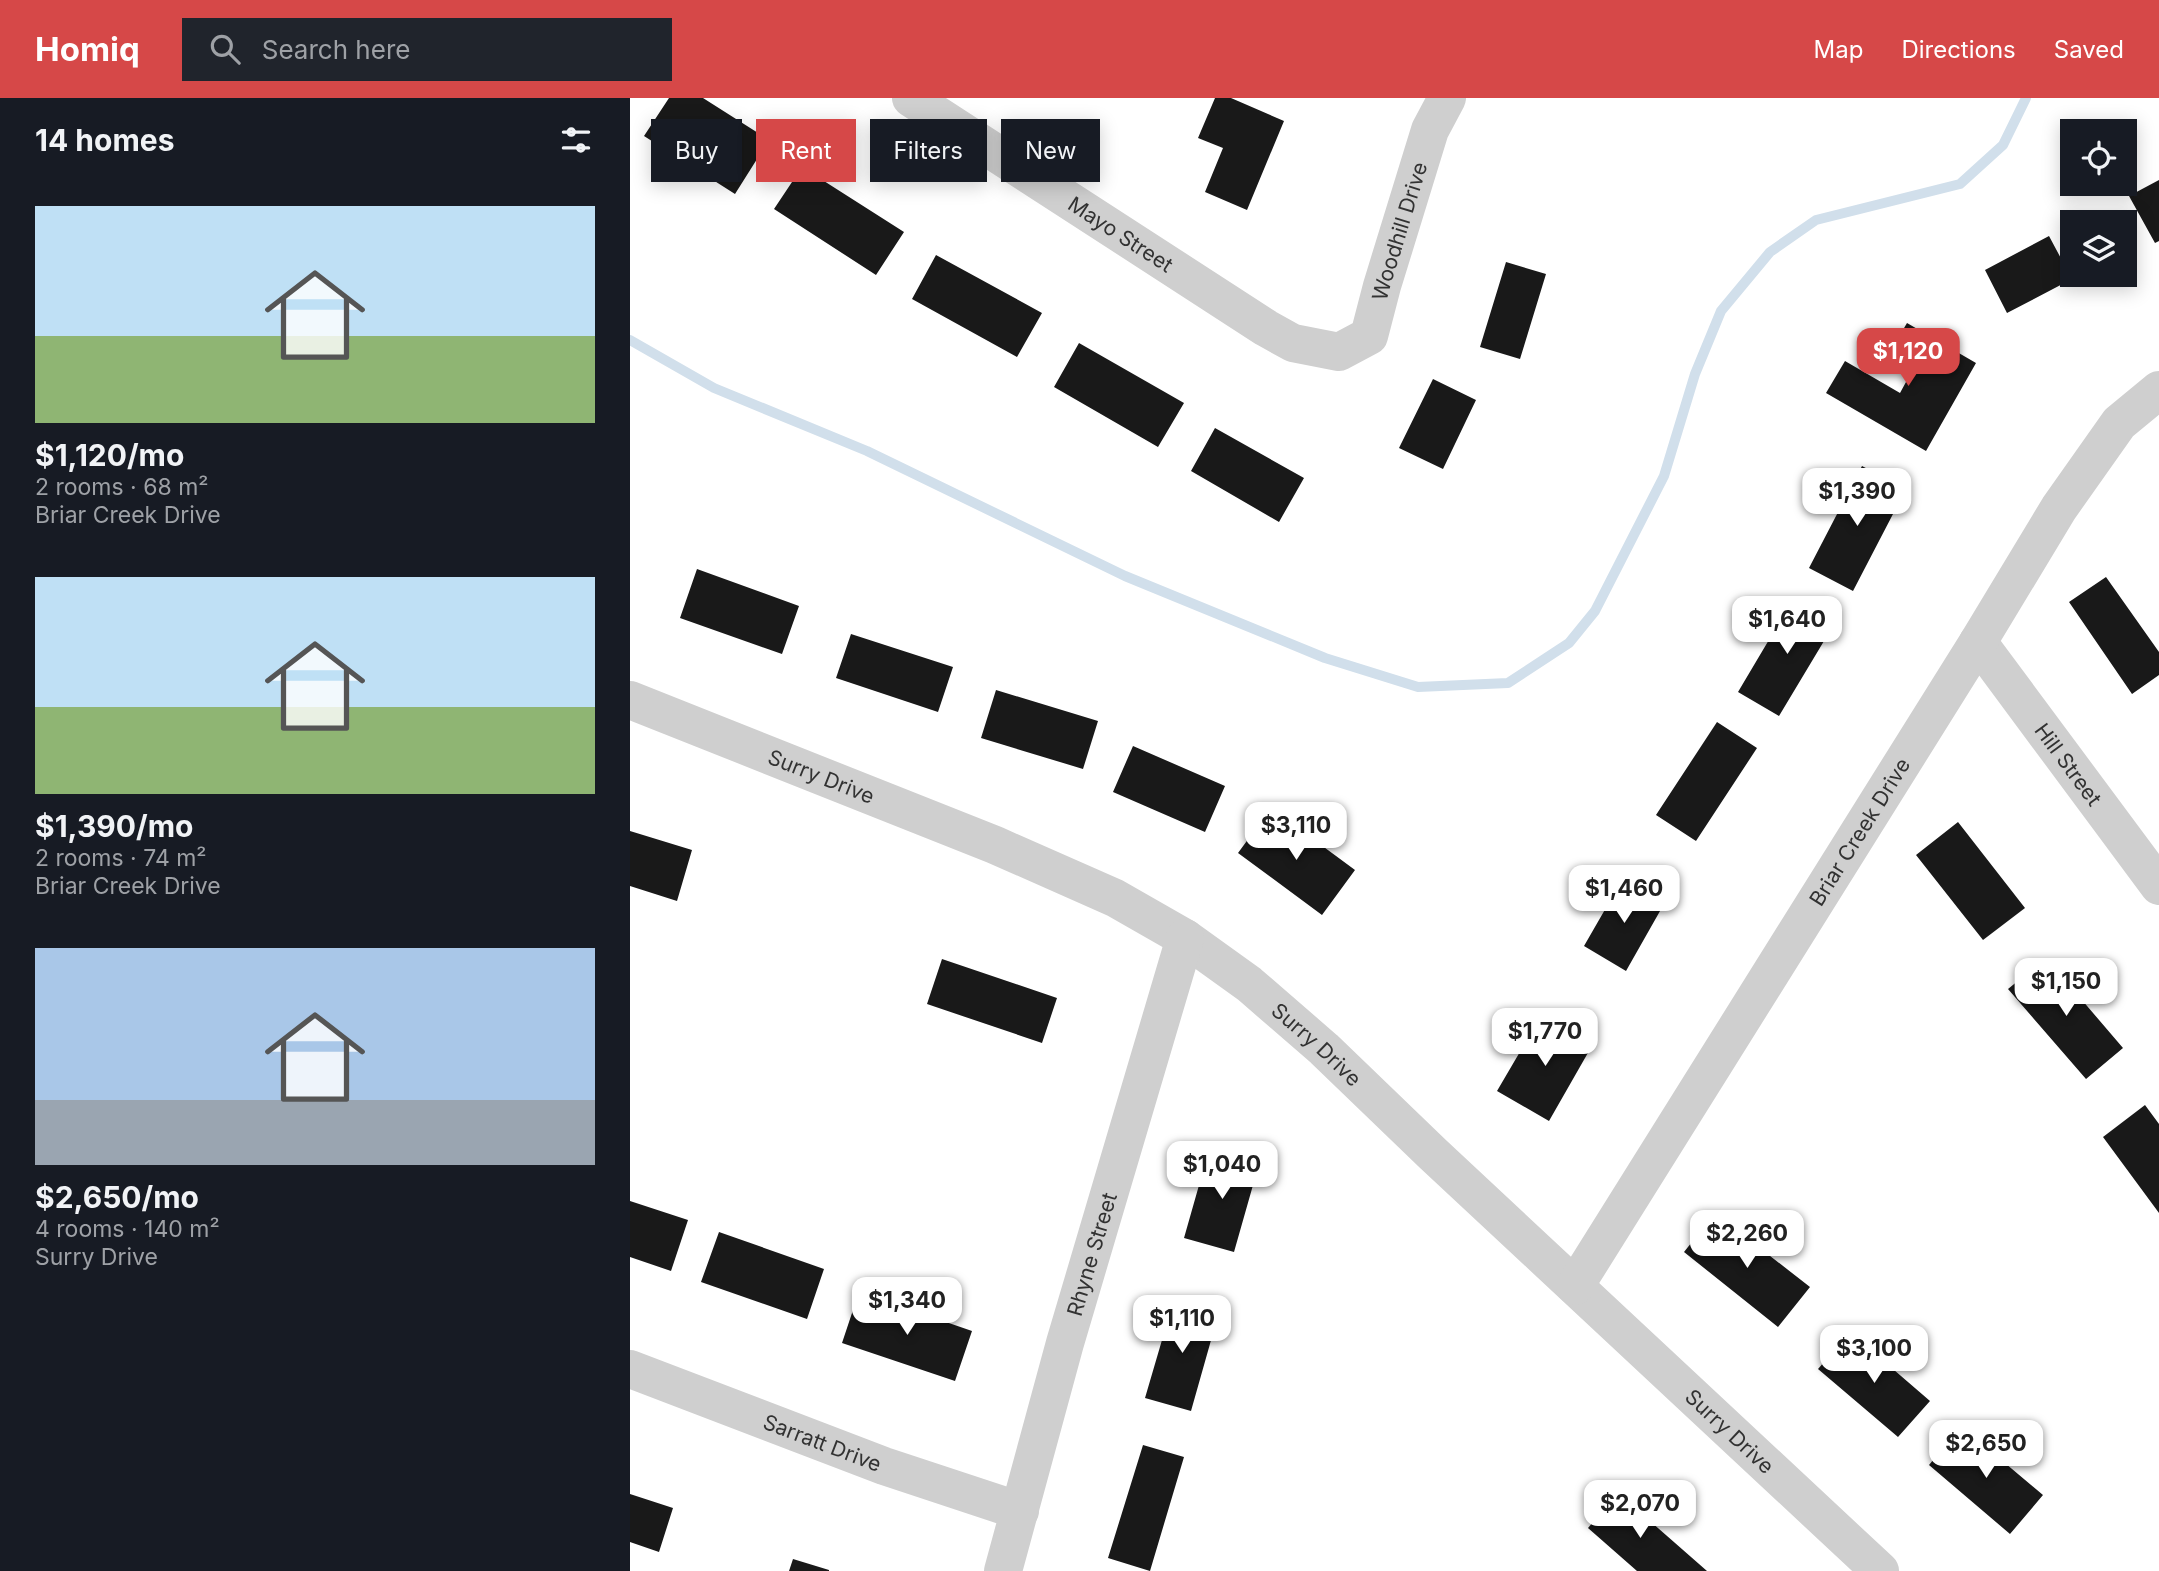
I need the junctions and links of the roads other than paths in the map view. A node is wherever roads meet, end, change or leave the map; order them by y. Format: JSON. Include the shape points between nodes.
{"nodes":[{"id":1,"x":911,"y":98,"type":"edge"},
{"id":2,"x":1447,"y":98,"type":"edge"},
{"id":3,"x":1339,"y":352,"type":"joint"},
{"id":4,"x":2159,"y":390,"type":"edge"},
{"id":5,"x":1978,"y":642,"type":"junction"},
{"id":6,"x":630,"y":701,"type":"edge"},
{"id":7,"x":2159,"y":886,"type":"edge"},
{"id":8,"x":1185,"y":938,"type":"junction"},
{"id":9,"x":1575,"y":1286,"type":"junction"},
{"id":10,"x":630,"y":1369,"type":"edge"},
{"id":11,"x":1020,"y":1511,"type":"junction"},
{"id":12,"x":1003,"y":1571,"type":"edge"},
{"id":13,"x":1880,"y":1571,"type":"edge"}],
"edges":[{"from":1,"to":3,"type":"street","name":"Mayo Street","via":[[1266,328],[1293,343]]},
{"from":2,"to":3,"type":"street","name":"Woodhill Drive","via":[[1430,131],[1369,335]]},
{"from":4,"to":5,"type":"street","name":"Briar Creek Drive","via":[[2119,423],[2059,508]]},
{"from":5,"to":7,"type":"street","name":"Hill Street"},
{"from":5,"to":9,"type":"street","name":"Briar Creek Drive"},
{"from":6,"to":8,"type":"street","name":"Surry Drive","via":[[995,845],[1115,898]]},
{"from":8,"to":9,"type":"street","name":"Surry Drive","via":[[1249,984],[1324,1049]]},
{"from":8,"to":11,"type":"street","name":"Rhyne Street"},
{"from":9,"to":13,"type":"street","name":"Surry Drive"},
{"from":10,"to":11,"type":"street","name":"Sarratt Drive","via":[[884,1466]]},
{"from":11,"to":12,"type":"street","name":"Rhyne Street"}]}
